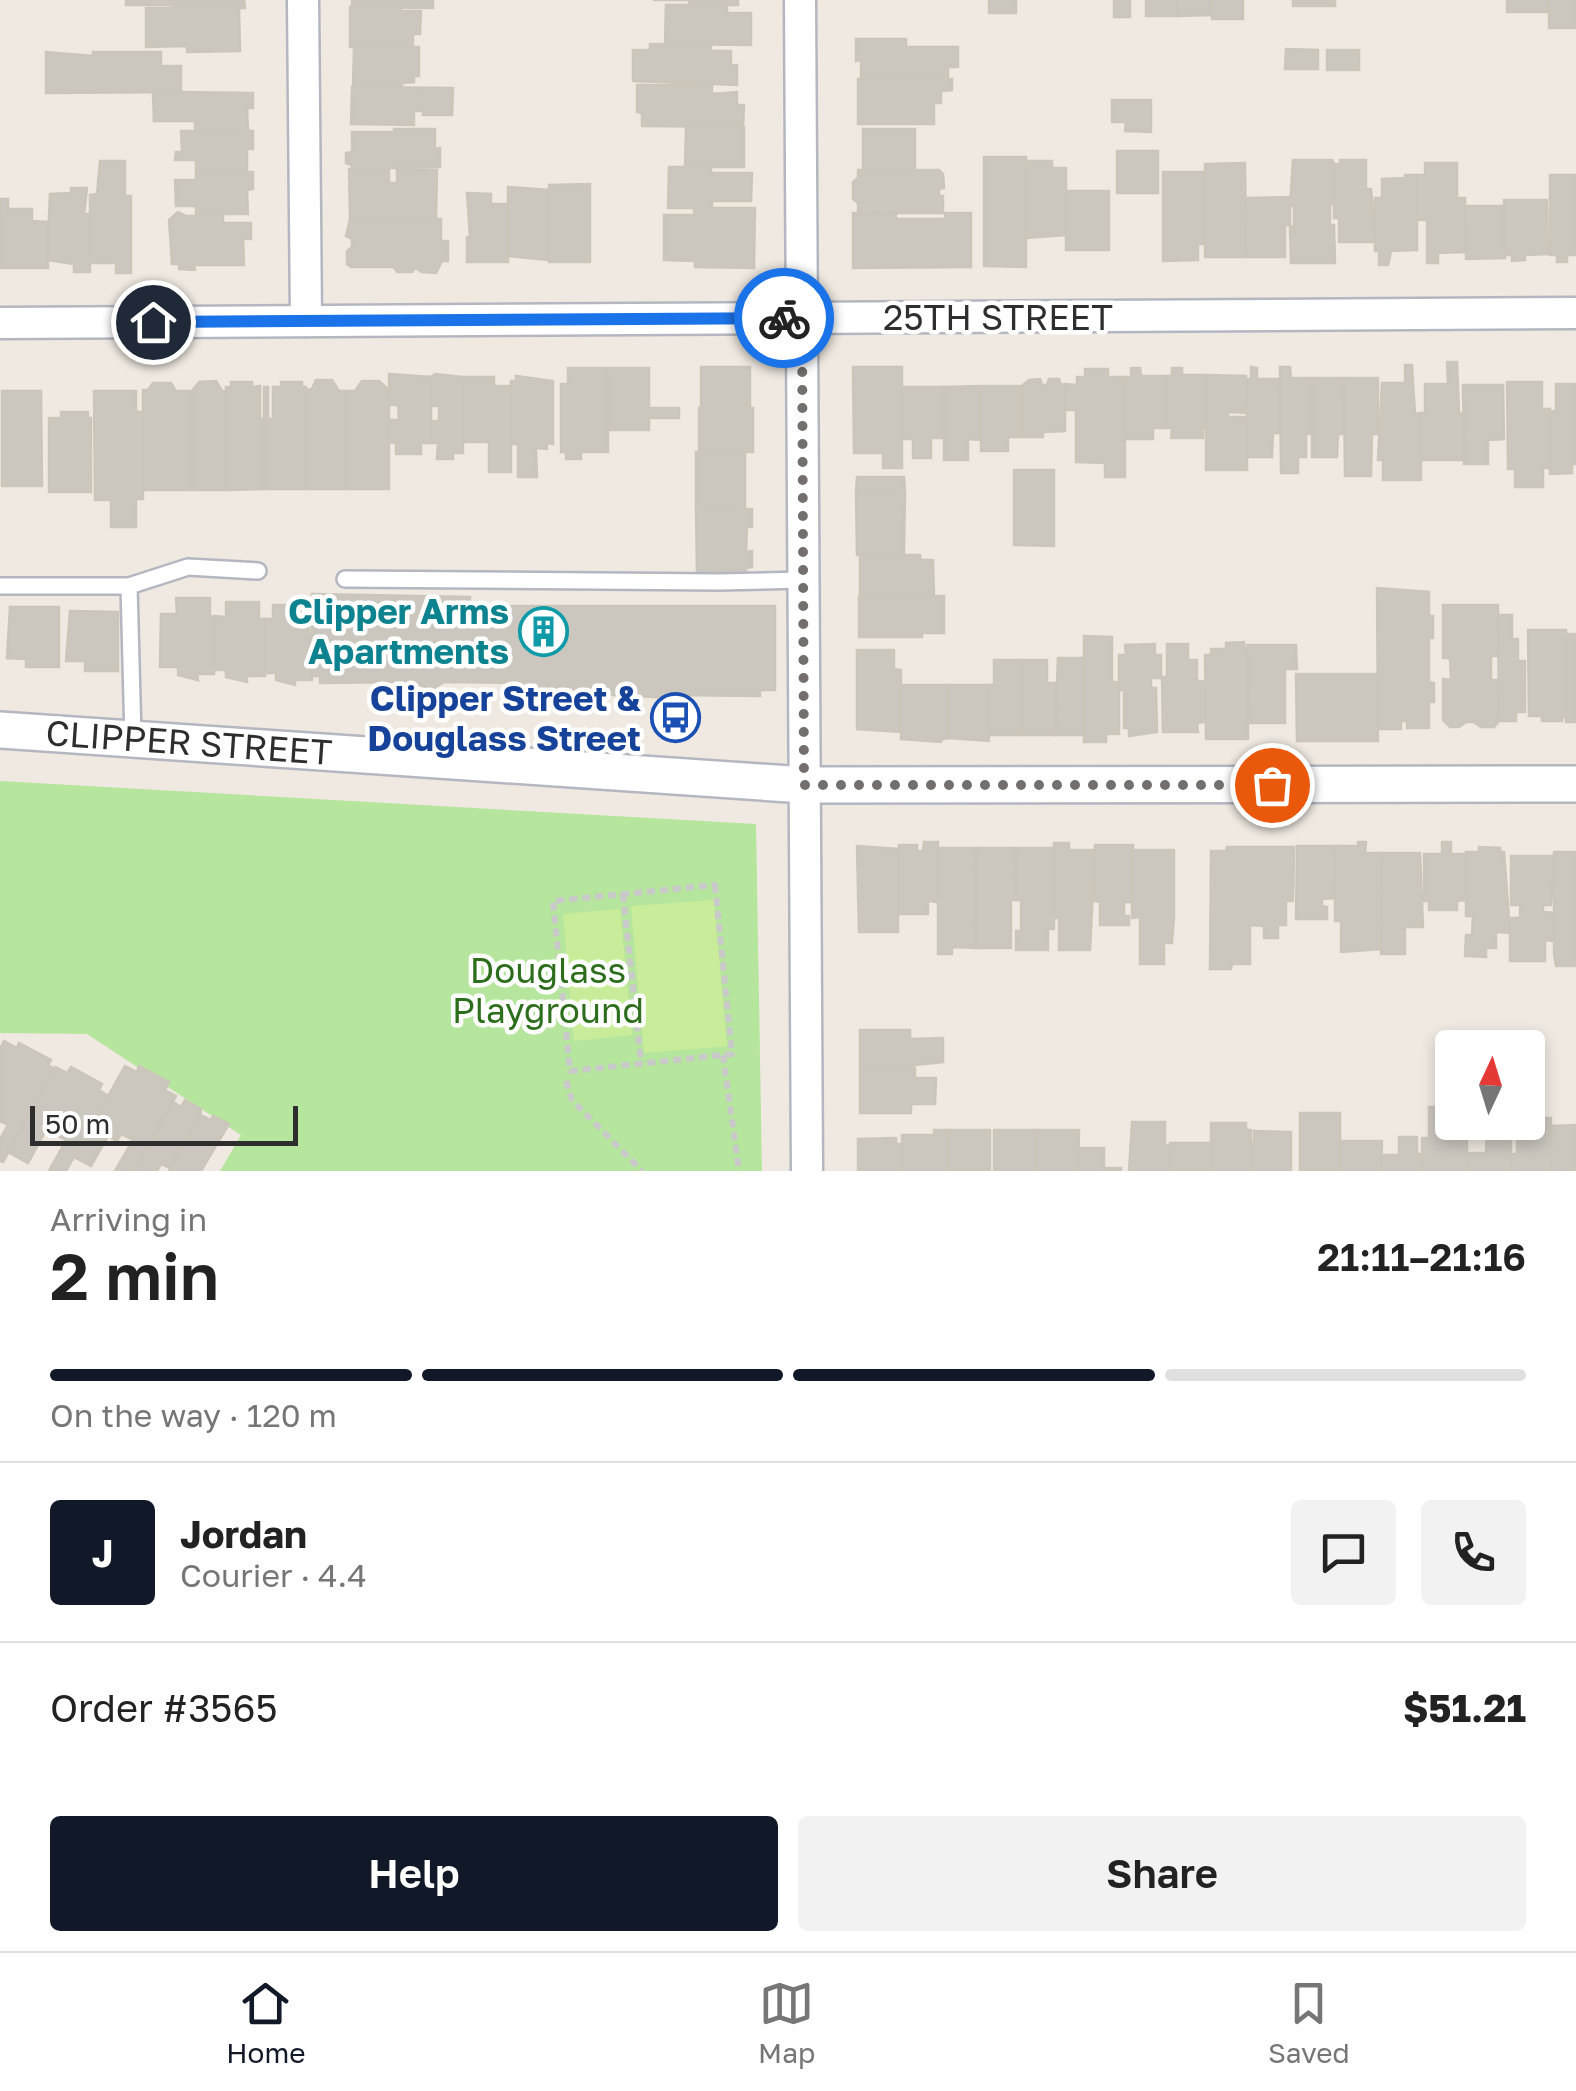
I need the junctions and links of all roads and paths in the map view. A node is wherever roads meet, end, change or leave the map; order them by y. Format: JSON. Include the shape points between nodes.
{"nodes":[{"id":1,"x":303,"y":0,"type":"edge"},
{"id":2,"x":800,"y":0,"type":"edge"},
{"id":3,"x":1576,"y":313,"type":"edge"},
{"id":4,"x":802,"y":318,"type":"junction"},
{"id":5,"x":306,"y":321,"type":"junction"},
{"id":6,"x":0,"y":323,"type":"edge"},
{"id":7,"x":258,"y":572,"type":"dead end"},
{"id":8,"x":345,"y":579,"type":"dead end"},
{"id":9,"x":803,"y":580,"type":"junction"},
{"id":10,"x":0,"y":586,"type":"edge"},
{"id":11,"x":129,"y":586,"type":"junction"},
{"id":12,"x":0,"y":730,"type":"edge"},
{"id":13,"x":133,"y":738,"type":"junction"},
{"id":14,"x":1576,"y":784,"type":"edge"},
{"id":15,"x":804,"y":785,"type":"junction"},
{"id":16,"x":623,"y":894,"type":"junction"},
{"id":17,"x":723,"y":1055,"type":"junction"},
{"id":18,"x":641,"y":1063,"type":"junction"},
{"id":19,"x":566,"y":1081,"type":"dead end"},
{"id":20,"x":642,"y":1171,"type":"edge"},
{"id":21,"x":740,"y":1171,"type":"edge"},
{"id":22,"x":807,"y":1171,"type":"edge"}],
"edges":[{"from":1,"to":5,"type":"street"},
{"from":2,"to":4,"type":"street"},
{"from":3,"to":4,"type":"street","name":"25TH STREET"},
{"from":4,"to":5,"type":"street","name":"25TH STREET"},
{"from":4,"to":9,"type":"street"},
{"from":5,"to":6,"type":"street","name":"25TH STREET"},
{"from":7,"to":11,"type":"lane","via":[[188,567]]},
{"from":8,"to":9,"type":"lane"},
{"from":9,"to":15,"type":"street"},
{"from":10,"to":11,"type":"lane"},
{"from":11,"to":13,"type":"lane"},
{"from":12,"to":13,"type":"street","name":"CLIPPER STREET"},
{"from":13,"to":15,"type":"street","name":"CLIPPER STREET"},
{"from":14,"to":15,"type":"street","name":"CLIPPER STREET"},
{"from":15,"to":22,"type":"street"},
{"from":16,"to":17,"type":"path","via":[[716,885],[732,1054]]},
{"from":16,"to":18,"type":"path"},
{"from":16,"to":18,"type":"path","via":[[552,901],[570,1070]]},
{"from":17,"to":18,"type":"path"},
{"from":17,"to":21,"type":"path"},
{"from":19,"to":20,"type":"path","via":[[572,1100]]}]}
